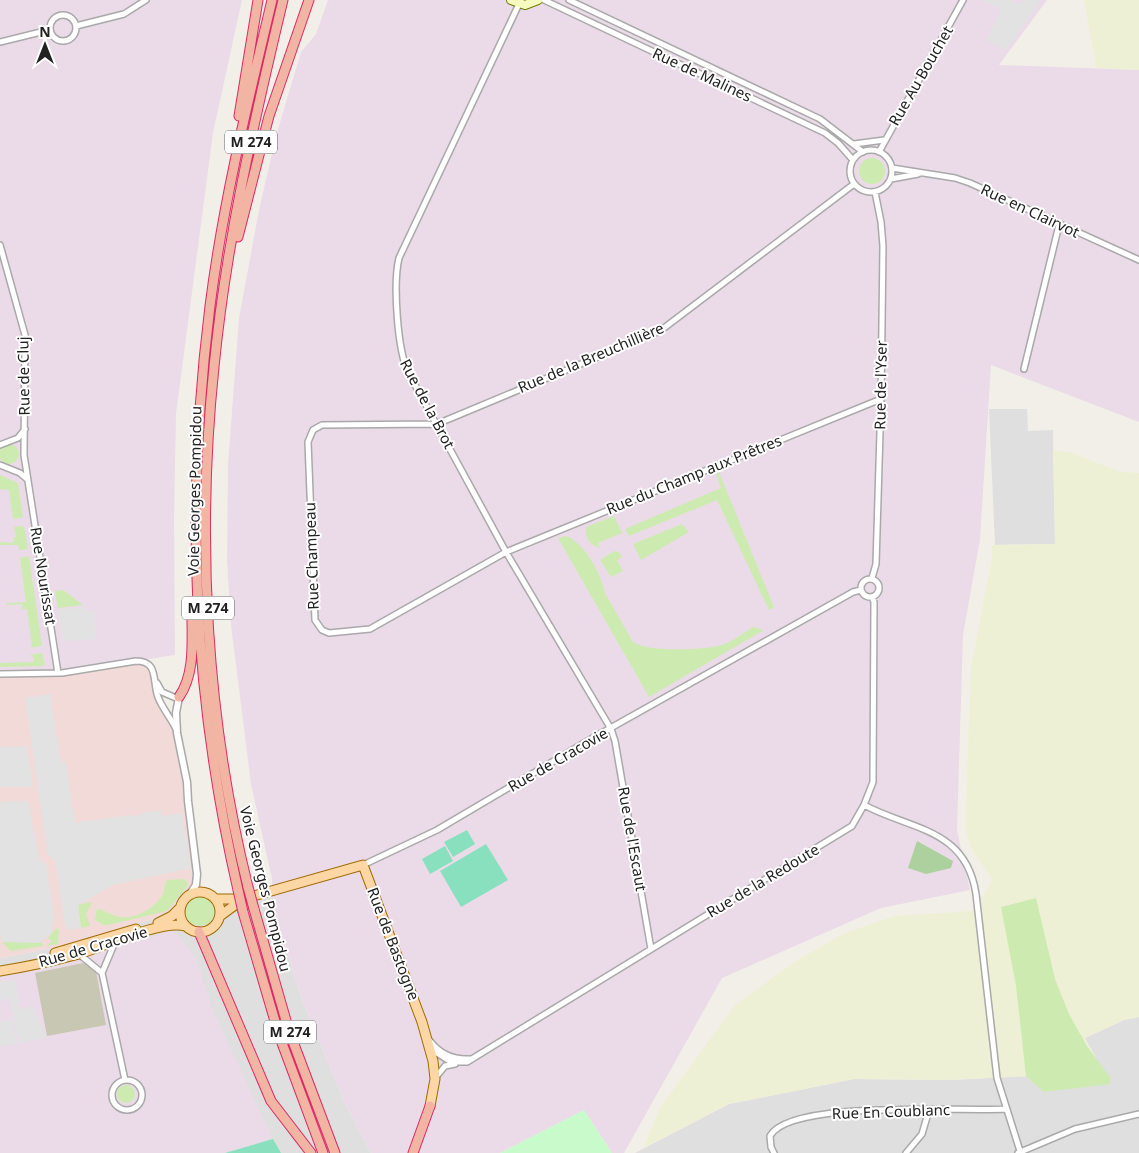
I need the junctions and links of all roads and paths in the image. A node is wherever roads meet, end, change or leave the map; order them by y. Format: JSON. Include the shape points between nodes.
{"nodes":[{"id":1,"x":146,"y":0,"type":"edge"},
{"id":2,"x":258,"y":0,"type":"edge"},
{"id":3,"x":272,"y":0,"type":"edge"},
{"id":4,"x":283,"y":0,"type":"edge"},
{"id":5,"x":309,"y":0,"type":"edge"},
{"id":6,"x":511,"y":0,"type":"edge"},
{"id":7,"x":538,"y":0,"type":"edge"},
{"id":8,"x":544,"y":0,"type":"edge"},
{"id":9,"x":569,"y":0,"type":"edge"},
{"id":10,"x":963,"y":0,"type":"edge"},
{"id":11,"x":519,"y":4,"type":"junction"},
{"id":12,"x":76,"y":26,"type":"junction"},
{"id":13,"x":49,"y":30,"type":"junction"},
{"id":14,"x":0,"y":42,"type":"edge"},
{"id":15,"x":884,"y":140,"type":"junction"},
{"id":16,"x":854,"y":144,"type":"junction"},
{"id":17,"x":863,"y":152,"type":"junction"},
{"id":18,"x":879,"y":152,"type":"junction"},
{"id":19,"x":853,"y":160,"type":"junction"},
{"id":20,"x":892,"y":168,"type":"junction"},
{"id":21,"x":918,"y":174,"type":"junction"},
{"id":22,"x":891,"y":179,"type":"junction"},
{"id":23,"x":854,"y":184,"type":"junction"},
{"id":24,"x":875,"y":192,"type":"junction"},
{"id":25,"x":228,"y":200,"type":"junction"},
{"id":26,"x":1059,"y":225,"type":"junction"},
{"id":27,"x":0,"y":245,"type":"edge"},
{"id":28,"x":1139,"y":260,"type":"edge"},
{"id":29,"x":225,"y":286,"type":"junction"},
{"id":30,"x":1024,"y":369,"type":"dead end"},
{"id":31,"x":882,"y":399,"type":"junction"},
{"id":32,"x":437,"y":424,"type":"junction"},
{"id":33,"x":26,"y":428,"type":"junction"},
{"id":34,"x":0,"y":445,"type":"edge"},
{"id":35,"x":0,"y":465,"type":"edge"},
{"id":36,"x":28,"y":479,"type":"junction"},
{"id":37,"x":196,"y":546,"type":"junction"},
{"id":38,"x":506,"y":552,"type":"junction"},
{"id":39,"x":872,"y":578,"type":"junction"},
{"id":40,"x":861,"y":590,"type":"junction"},
{"id":41,"x":872,"y":597,"type":"junction"},
{"id":42,"x":58,"y":673,"type":"junction"},
{"id":43,"x":0,"y":674,"type":"edge"},
{"id":44,"x":156,"y":679,"type":"junction"},
{"id":45,"x":179,"y":697,"type":"junction"},
{"id":46,"x":611,"y":729,"type":"junction"},
{"id":47,"x":177,"y":733,"type":"junction"},
{"id":48,"x":864,"y":805,"type":"junction"},
{"id":49,"x":364,"y":865,"type":"junction"},
{"id":50,"x":190,"y":894,"type":"junction"},
{"id":51,"x":216,"y":899,"type":"junction"},
{"id":52,"x":243,"y":899,"type":"junction"},
{"id":53,"x":180,"y":908,"type":"junction"},
{"id":54,"x":220,"y":916,"type":"junction"},
{"id":55,"x":185,"y":926,"type":"junction"},
{"id":56,"x":199,"y":932,"type":"junction"},
{"id":57,"x":115,"y":942,"type":"junction"},
{"id":58,"x":651,"y":949,"type":"junction"},
{"id":59,"x":79,"y":954,"type":"junction"},
{"id":60,"x":0,"y":965,"type":"edge"},
{"id":61,"x":0,"y":971,"type":"edge"},
{"id":62,"x":102,"y":973,"type":"junction"},
{"id":63,"x":422,"y":1022,"type":"junction"},
{"id":64,"x":429,"y":1048,"type":"junction"},
{"id":65,"x":473,"y":1059,"type":"junction"},
{"id":66,"x":457,"y":1064,"type":"junction"},
{"id":67,"x":435,"y":1079,"type":"junction"},
{"id":68,"x":125,"y":1080,"type":"junction"},
{"id":69,"x":430,"y":1106,"type":"junction"},
{"id":70,"x":1006,"y":1109,"type":"junction"},
{"id":71,"x":929,"y":1110,"type":"junction"},
{"id":72,"x":1139,"y":1114,"type":"edge"},
{"id":73,"x":1019,"y":1152,"type":"edge"},
{"id":74,"x":311,"y":1153,"type":"edge"},
{"id":75,"x":323,"y":1153,"type":"edge"},
{"id":76,"x":335,"y":1153,"type":"edge"},
{"id":77,"x":413,"y":1153,"type":"edge"},
{"id":78,"x":774,"y":1153,"type":"edge"},
{"id":79,"x":906,"y":1153,"type":"edge"}],
"edges":[{"from":1,"to":12,"type":"street","via":[[124,14]]},
{"from":2,"to":25,"type":"highway","via":[[230,165]]},
{"from":3,"to":25,"type":"highway","name":"Voie Georges Pompidou","number":"M 274"},
{"from":4,"to":29,"type":"highway","name":"Voie Georges Pompidou","number":"M 274","via":[[244,176]]},
{"from":5,"to":29,"type":"highway","via":[[269,116]]},
{"from":6,"to":11,"type":"main road"},
{"from":7,"to":11,"type":"main road"},
{"from":8,"to":19,"type":"street","name":"Rue de Malines","via":[[825,133]]},
{"from":9,"to":16,"type":"street","name":"Rue de Malines","via":[[820,119]]},
{"from":10,"to":15,"type":"street","name":"Rue Au Bouchet"},
{"from":11,"to":32,"type":"street","name":"Rue de la Brot","via":[[411,229],[397,265],[401,355]]},
{"from":12,"to":13,"type":"street","via":[[70,17],[60,15],[51,22]]},
{"from":12,"to":13,"type":"street","via":[[74,34],[65,41],[53,38]]},
{"from":13,"to":14,"type":"street"},
{"from":15,"to":16,"type":"street"},
{"from":15,"to":18,"type":"street","name":"Rue Au Bouchet"},
{"from":16,"to":17,"type":"street","name":"Rue de Malines"},
{"from":17,"to":18,"type":"street"},
{"from":17,"to":19,"type":"street"},
{"from":18,"to":20,"type":"street","via":[[888,159]]},
{"from":19,"to":23,"type":"street","via":[[850,172]]},
{"from":20,"to":21,"type":"street","name":"Rue en Clairvot"},
{"from":20,"to":22,"type":"street"},
{"from":21,"to":22,"type":"street","name":"Rue en Clairvot"},
{"from":21,"to":26,"type":"street","name":"Rue en Clairvot","via":[[946,176],[970,183]]},
{"from":22,"to":24,"type":"street","via":[[885,188]]},
{"from":23,"to":24,"type":"street","via":[[863,191]]},
{"from":23,"to":32,"type":"street","name":"Rue de la Breuchillière","via":[[660,331]]},
{"from":24,"to":31,"type":"street","name":"Rue de l'Yser","via":[[883,246]]},
{"from":25,"to":37,"type":"highway","name":"Voie Georges Pompidou","number":"M 274","via":[[205,346]]},
{"from":26,"to":28,"type":"street","name":"Rue en Clairvot"},
{"from":26,"to":30,"type":"street"},
{"from":27,"to":33,"type":"street","name":"Rue de Cluj","via":[[25,335]]},
{"from":29,"to":76,"type":"highway","name":"Voie Georges Pompidou","number":"M 274","bridge":true,"via":[[214,360],[207,451],[207,573],[220,740],[237,841],[254,909],[289,1031]]},
{"from":31,"to":38,"type":"street","name":"Rue du Champ aux Prêtres"},
{"from":31,"to":39,"type":"street","name":"Rue de l'Yser","via":[[876,564]]},
{"from":32,"to":38,"type":"street","name":"Rue de la Brot"},
{"from":32,"to":38,"type":"street","name":"Rue Champeau","via":[[322,425],[313,430],[308,442],[312,596],[317,626],[329,633],[370,629]]},
{"from":33,"to":34,"type":"street","via":[[18,438]]},
{"from":33,"to":36,"type":"street","name":"Rue de Cluj","via":[[24,455]]},
{"from":35,"to":36,"type":"street"},
{"from":36,"to":42,"type":"street","name":"Rue Nourissat"},
{"from":37,"to":45,"type":"highway","via":[[191,659],[185,688]]},
{"from":37,"to":75,"type":"highway","name":"Voie Georges Pompidou","number":"M 274","bridge":true,"via":[[201,666],[221,814],[243,912],[279,1035]]},
{"from":38,"to":46,"type":"street","name":"Rue de la Brot"},
{"from":39,"to":40,"type":"street","via":[[864,580]]},
{"from":39,"to":41,"type":"street","via":[[879,588]]},
{"from":40,"to":41,"type":"street"},
{"from":40,"to":46,"type":"street","name":"Rue de Cracovie"},
{"from":41,"to":48,"type":"street","name":"Rue de la Redoute","via":[[874,762],[873,782]]},
{"from":42,"to":43,"type":"street"},
{"from":42,"to":44,"type":"street","via":[[140,661],[152,668]]},
{"from":44,"to":45,"type":"street","via":[[159,688],[168,696]]},
{"from":44,"to":47,"type":"street","via":[[158,698]]},
{"from":45,"to":47,"type":"street"},
{"from":46,"to":49,"type":"street","name":"Rue de Cracovie","via":[[437,830]]},
{"from":46,"to":58,"type":"street","name":"Rue de l'Escaut"},
{"from":47,"to":50,"type":"street","via":[[188,788],[197,874],[196,885]]},
{"from":48,"to":58,"type":"street","name":"Rue de la Redoute","via":[[852,826]]},
{"from":48,"to":70,"type":"street","via":[[919,825],[949,842],[972,876],[997,1078]]},
{"from":49,"to":52,"type":"main road","name":"Rue de Cracovie"},
{"from":49,"to":63,"type":"main road","name":"Rue de Bastogne"},
{"from":50,"to":51,"type":"main road","via":[[201,892]]},
{"from":50,"to":53,"type":"main road"},
{"from":51,"to":52,"type":"main road","name":"Rue de Cracovie"},
{"from":51,"to":54,"type":"main road"},
{"from":52,"to":54,"type":"main road","name":"Rue de Cracovie"},
{"from":53,"to":55,"type":"main road","via":[[180,918]]},
{"from":53,"to":60,"type":"main road","name":"Rue de Cracovie","via":[[159,923],[61,952]]},
{"from":54,"to":56,"type":"main road","via":[[213,926]]},
{"from":55,"to":56,"type":"main road"},
{"from":55,"to":57,"type":"main road","name":"Rue de Cracovie","via":[[175,924]]},
{"from":56,"to":74,"type":"highway","via":[[271,1101]]},
{"from":57,"to":59,"type":"main road","name":"Rue de Cracovie"},
{"from":57,"to":62,"type":"street"},
{"from":58,"to":65,"type":"street","name":"Rue de la Redoute"},
{"from":59,"to":61,"type":"main road","name":"Rue de Cracovie"},
{"from":59,"to":62,"type":"street"},
{"from":62,"to":68,"type":"street"},
{"from":63,"to":64,"type":"main road","name":"Rue de Bastogne"},
{"from":63,"to":65,"type":"street","via":[[428,1038],[442,1053]]},
{"from":63,"to":69,"type":"street","name":"Rue de Bastogne","via":[[430,1064]]},
{"from":64,"to":66,"type":"street","via":[[444,1060]]},
{"from":64,"to":67,"type":"main road","name":"Rue de Bastogne"},
{"from":65,"to":66,"type":"street","name":"Rue de la Redoute"},
{"from":66,"to":67,"type":"street","name":"Rue de la Redoute","via":[[445,1066]]},
{"from":67,"to":69,"type":"main road","name":"Rue de Bastogne"},
{"from":68,"to":68,"type":"street","via":[[113,1088],[112,1100],[120,1108],[131,1109],[139,1104],[141,1092],[135,1083]]},
{"from":69,"to":77,"type":"highway"},
{"from":70,"to":71,"type":"street","name":"Rue En Coublanc"},
{"from":70,"to":73,"type":"street"},
{"from":71,"to":78,"type":"street","name":"Rue En Coublanc","via":[[863,1110],[795,1121],[773,1131],[770,1142]]},
{"from":71,"to":79,"type":"street","via":[[922,1134]]},
{"from":72,"to":73,"type":"street","via":[[1075,1129]]}]}
